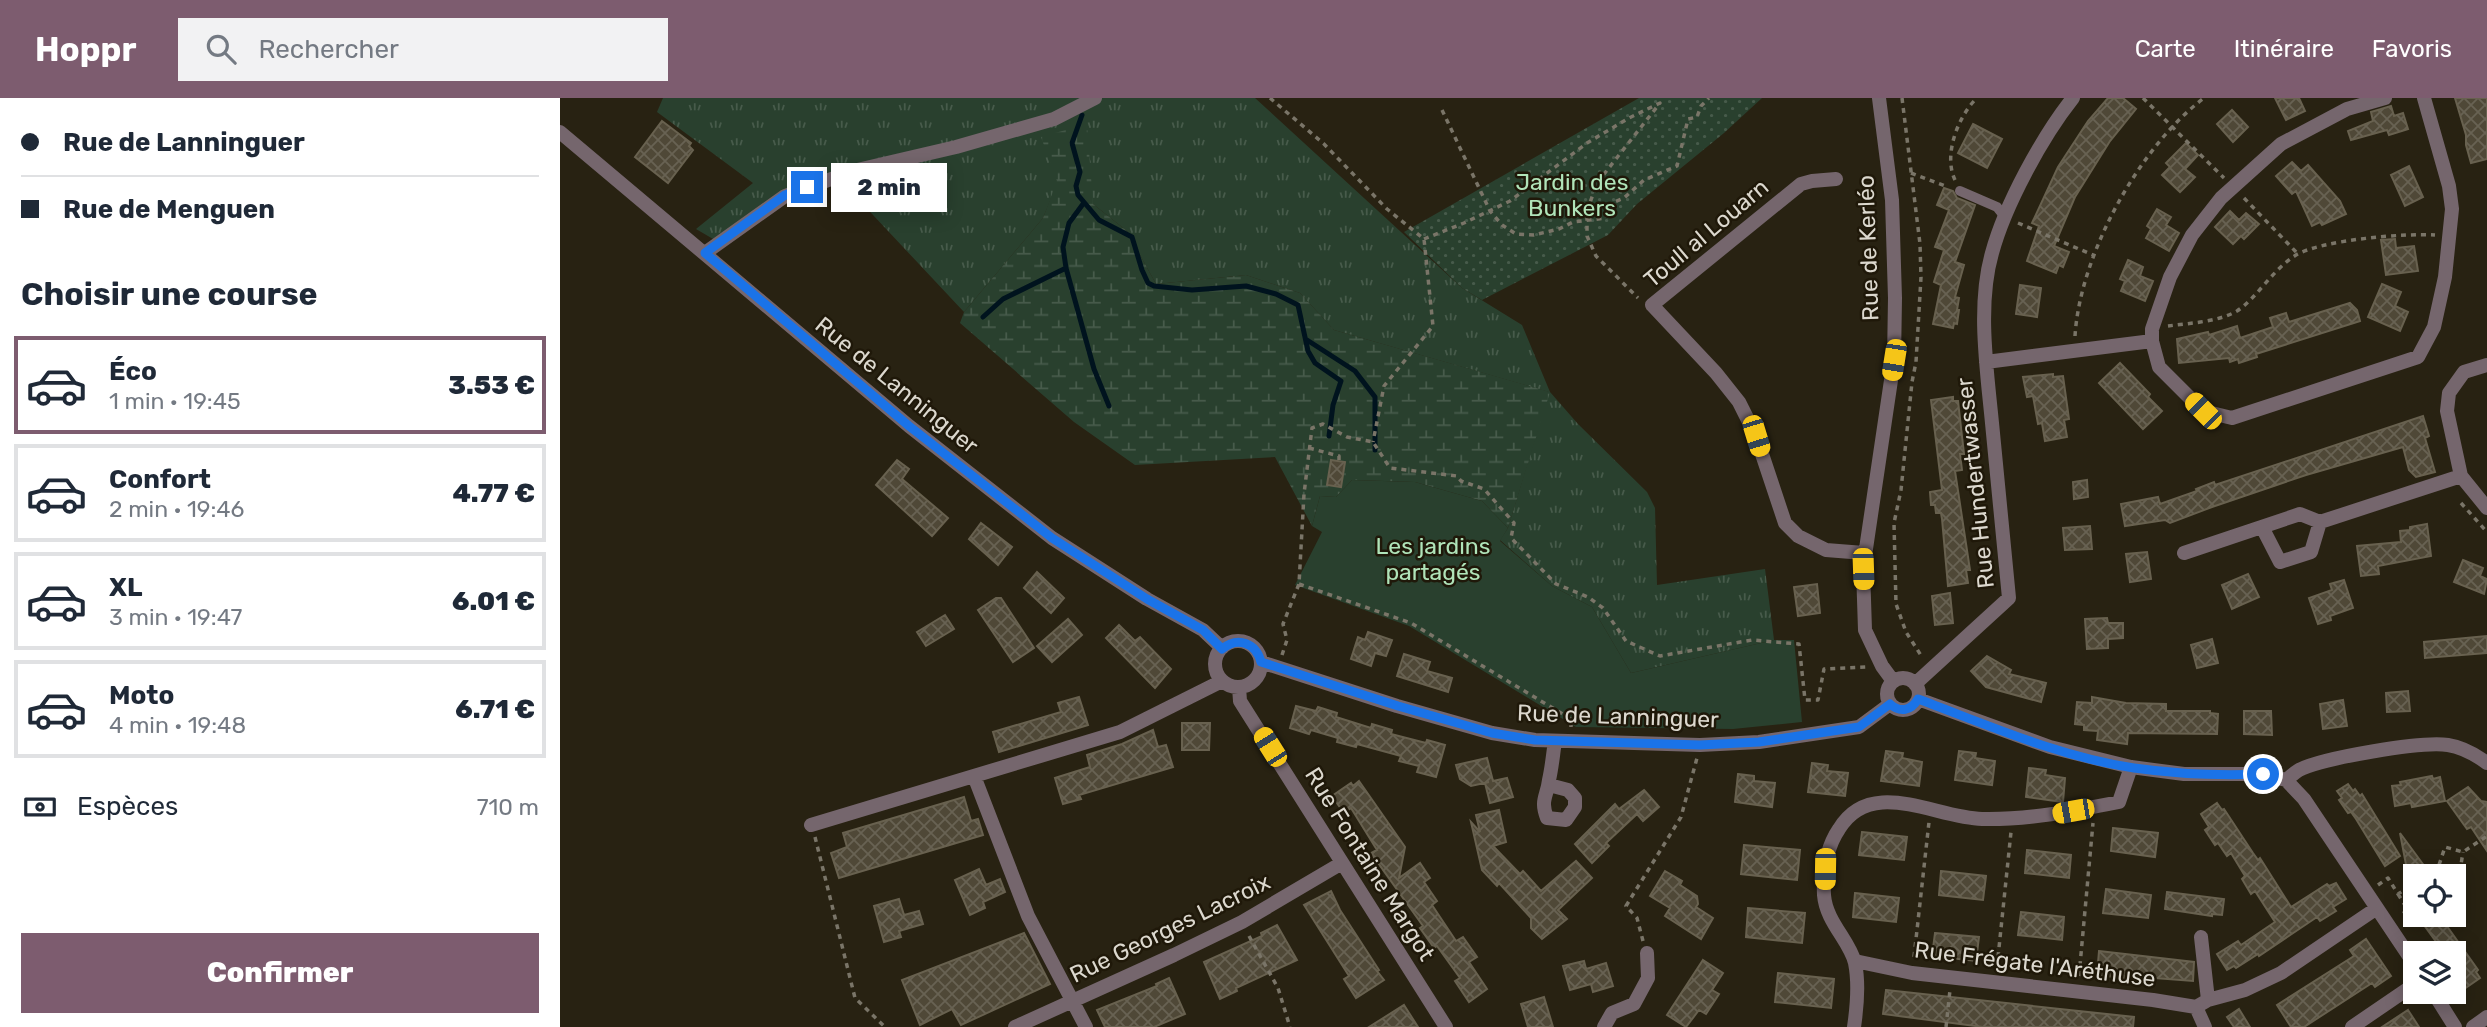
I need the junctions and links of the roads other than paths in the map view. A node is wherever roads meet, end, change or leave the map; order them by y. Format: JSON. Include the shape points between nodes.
{"nodes":[{"id":1,"x":1095,"y":98,"type":"edge"},
{"id":2,"x":1879,"y":98,"type":"edge"},
{"id":3,"x":2073,"y":98,"type":"edge"},
{"id":4,"x":2385,"y":98,"type":"edge"},
{"id":5,"x":2424,"y":98,"type":"edge"},
{"id":6,"x":560,"y":132,"type":"edge"},
{"id":7,"x":1836,"y":179,"type":"dead end"},
{"id":8,"x":1960,"y":191,"type":"road end"},
{"id":9,"x":2005,"y":217,"type":"junction"},
{"id":10,"x":705,"y":253,"type":"junction"},
{"id":11,"x":2152,"y":335,"type":"junction"},
{"id":12,"x":1986,"y":362,"type":"junction"},
{"id":13,"x":2487,"y":365,"type":"edge"},
{"id":14,"x":2461,"y":476,"type":"junction"},
{"id":15,"x":2487,"y":508,"type":"edge"},
{"id":16,"x":2320,"y":522,"type":"junction"},
{"id":17,"x":2262,"y":527,"type":"junction"},
{"id":18,"x":1864,"y":553,"type":"junction"},
{"id":19,"x":2184,"y":553,"type":"dead end"},
{"id":20,"x":1222,"y":649,"type":"junction"},
{"id":21,"x":1261,"y":662,"type":"junction"},
{"id":22,"x":1222,"y":681,"type":"junction"},
{"id":23,"x":1893,"y":681,"type":"junction"},
{"id":24,"x":1915,"y":684,"type":"junction"},
{"id":25,"x":1239,"y":687,"type":"junction"},
{"id":26,"x":1918,"y":699,"type":"junction"},
{"id":27,"x":1890,"y":704,"type":"junction"},
{"id":28,"x":1555,"y":741,"type":"junction"},
{"id":29,"x":2487,"y":763,"type":"edge"},
{"id":30,"x":2131,"y":767,"type":"junction"},
{"id":31,"x":974,"y":776,"type":"junction"},
{"id":32,"x":2286,"y":780,"type":"junction"},
{"id":33,"x":1549,"y":785,"type":"dead end"},
{"id":34,"x":811,"y":825,"type":"road end"},
{"id":35,"x":1342,"y":863,"type":"junction"},
{"id":36,"x":2377,"y":908,"type":"junction"},
{"id":37,"x":2201,"y":937,"type":"dead end"},
{"id":38,"x":2403,"y":947,"type":"edge"},
{"id":39,"x":1647,"y":953,"type":"road end"},
{"id":40,"x":1854,"y":961,"type":"junction"},
{"id":41,"x":2403,"y":993,"type":"edge"},
{"id":42,"x":1073,"y":1001,"type":"junction"},
{"id":43,"x":2202,"y":1004,"type":"junction"},
{"id":44,"x":2441,"y":1004,"type":"edge"},
{"id":45,"x":2487,"y":1017,"type":"edge"},
{"id":46,"x":2359,"y":1025,"type":"edge"},
{"id":47,"x":1014,"y":1027,"type":"edge"},
{"id":48,"x":1086,"y":1027,"type":"edge"},
{"id":49,"x":1446,"y":1027,"type":"edge"},
{"id":50,"x":1604,"y":1027,"type":"edge"},
{"id":51,"x":1854,"y":1027,"type":"edge"},
{"id":52,"x":2205,"y":1027,"type":"edge"},
{"id":53,"x":2455,"y":1027,"type":"edge"},
{"id":54,"x":2473,"y":1027,"type":"edge"}],
"edges":[{"from":1,"to":10,"type":"street","via":[[1054,119],[853,171],[785,195]]},
{"from":2,"to":18,"type":"street","name":"Rue de Kerléo","via":[[1892,200],[1894,360]]},
{"from":3,"to":9,"type":"street","name":"Rue Hundertwasser","via":[[2038,149]]},
{"from":4,"to":11,"type":"street","via":[[2347,108],[2281,144],[2221,198],[2192,235],[2170,277]]},
{"from":5,"to":11,"type":"street","via":[[2452,208],[2434,327],[2418,357],[2232,418],[2203,411],[2159,367]]},
{"from":6,"to":10,"type":"street","name":"Rue de Lanninguer"},
{"from":7,"to":18,"type":"street","name":"Toull al Louarn","via":[[1801,184],[1652,305],[1739,402],[1756,436],[1785,523],[1798,536],[1826,550]]},
{"from":8,"to":9,"type":"lane","via":[[1997,207]]},
{"from":9,"to":12,"type":"street","name":"Rue Hundertwasser","via":[[1991,254],[1985,301]]},
{"from":10,"to":20,"type":"street","name":"Rue de Lanninguer","via":[[909,426],[1052,538],[1203,630]]},
{"from":11,"to":12,"type":"street","name":"Rue Hundertwasser"},
{"from":12,"to":24,"type":"street","name":"Rue Hundertwasser","via":[[2009,598]]},
{"from":13,"to":14,"type":"street","via":[[2464,372],[2449,393],[2447,411]]},
{"from":14,"to":15,"type":"street"},
{"from":14,"to":16,"type":"street"},
{"from":16,"to":17,"type":"street","via":[[2300,514]]},
{"from":16,"to":17,"type":"street","via":[[2311,552],[2280,562]]},
{"from":17,"to":19,"type":"street"},
{"from":18,"to":23,"type":"street","name":"Rue de Kerléo","via":[[1865,631]]},
{"from":20,"to":21,"type":"street","via":[[1235,642],[1249,644]]},
{"from":20,"to":22,"type":"street","via":[[1215,665]]},
{"from":21,"to":25,"type":"street","via":[[1258,677]]},
{"from":21,"to":28,"type":"street","name":"Rue de Lanninguer","via":[[1492,733]]},
{"from":22,"to":25,"type":"street"},
{"from":22,"to":31,"type":"street","via":[[1120,732]]},
{"from":23,"to":24,"type":"street","via":[[1907,679]]},
{"from":23,"to":27,"type":"street","via":[[1887,692]]},
{"from":24,"to":26,"type":"street"},
{"from":25,"to":35,"type":"street","name":"Rue Fontaine Margot","via":[[1240,701]]},
{"from":26,"to":27,"type":"street","via":[[1905,710]]},
{"from":26,"to":30,"type":"street","via":[[2050,747]]},
{"from":27,"to":28,"type":"street","name":"Rue de Lanninguer","via":[[1859,727],[1759,742]]},
{"from":28,"to":33,"type":"street"},
{"from":29,"to":32,"type":"street","via":[[2448,745],[2409,746],[2312,765]]},
{"from":30,"to":32,"type":"street","via":[[2184,774],[2263,774]]},
{"from":30,"to":40,"type":"street","via":[[2119,802],[2012,820],[1966,819],[1905,803],[1879,801],[1861,807],[1844,820],[1832,839],[1825,869],[1824,898]]},
{"from":31,"to":34,"type":"street"},
{"from":31,"to":42,"type":"street","via":[[1028,916]]},
{"from":32,"to":36,"type":"street","via":[[2304,799]]},
{"from":35,"to":42,"type":"street","name":"Rue Georges Lacroix","via":[[1242,922]]},
{"from":35,"to":49,"type":"street","name":"Rue Fontaine Margot"},
{"from":36,"to":38,"type":"street"},
{"from":36,"to":43,"type":"street","name":"Rue Frégate l'Aréthuse","via":[[2281,973]]},
{"from":37,"to":43,"type":"street"},
{"from":39,"to":50,"type":"street","via":[[1648,978],[1634,1004],[1612,1013]]},
{"from":40,"to":43,"type":"street","name":"Rue Frégate l'Aréthuse","via":[[1952,978]]},
{"from":40,"to":51,"type":"street"},
{"from":41,"to":46,"type":"street"},
{"from":42,"to":47,"type":"street","name":"Rue Georges Lacroix"},
{"from":42,"to":48,"type":"street"},
{"from":43,"to":52,"type":"street"},
{"from":44,"to":53,"type":"street"},
{"from":45,"to":54,"type":"street"}]}
